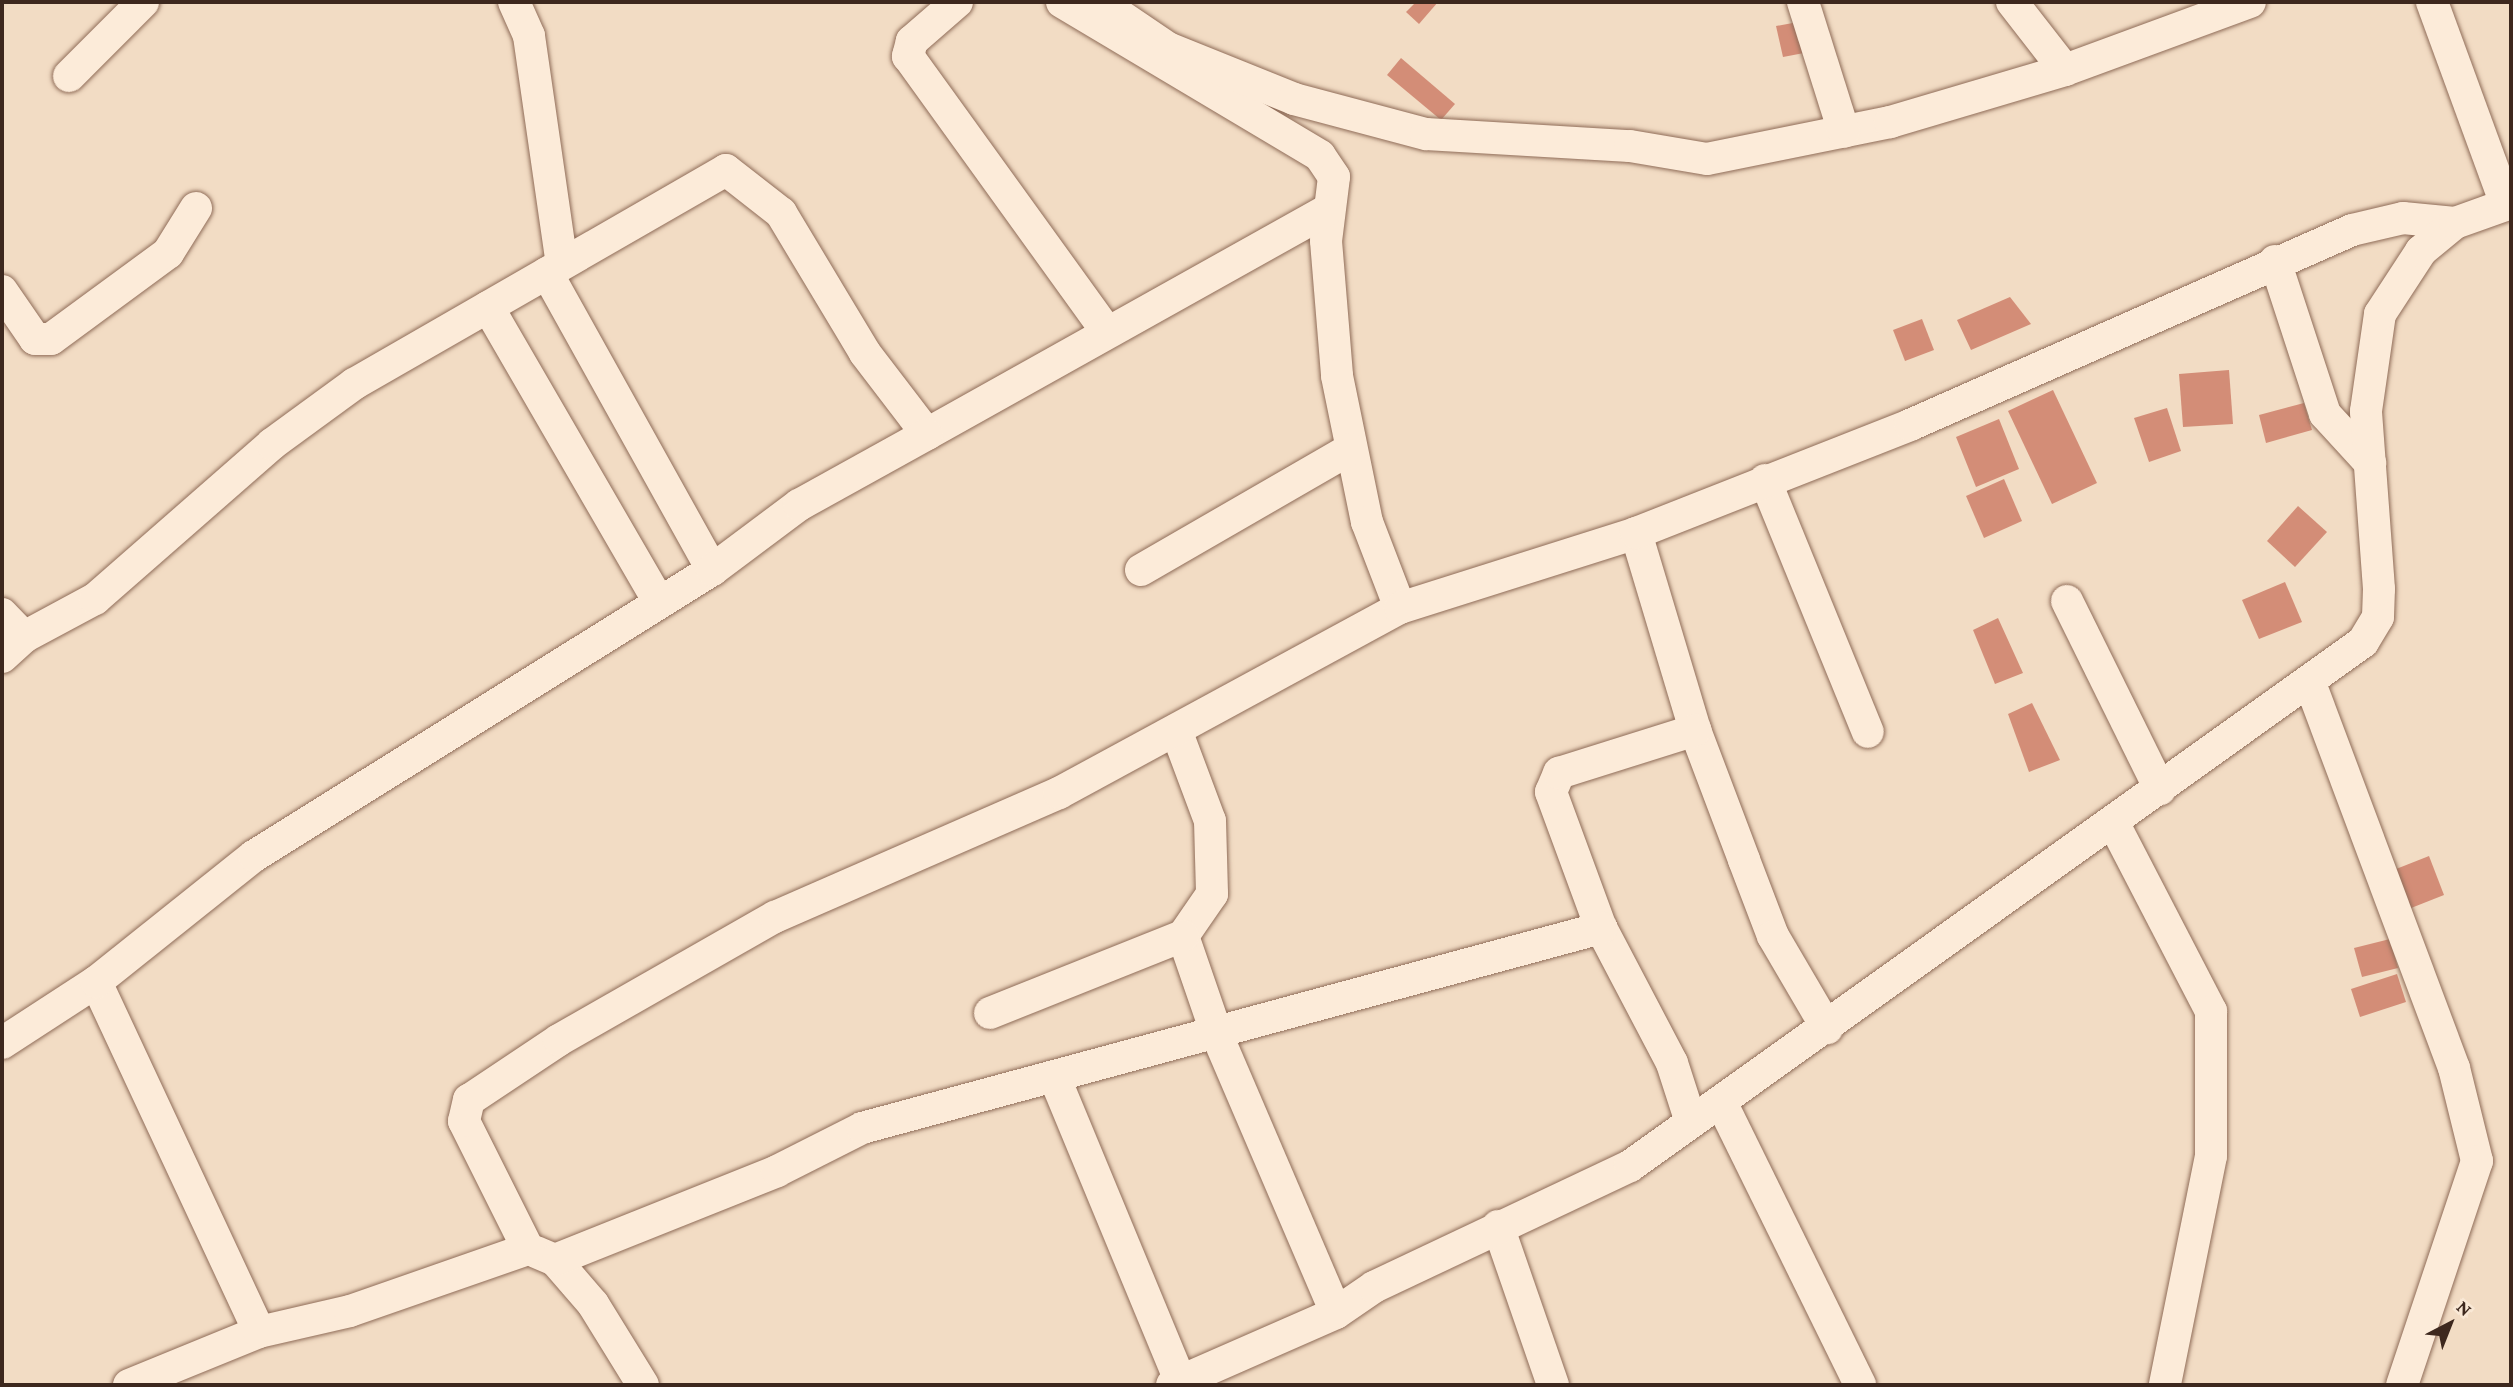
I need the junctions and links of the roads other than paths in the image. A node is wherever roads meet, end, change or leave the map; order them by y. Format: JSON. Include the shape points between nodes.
{"nodes":[{"id":1,"x":144,"y":2,"type":"edge"},
{"id":2,"x":514,"y":2,"type":"edge"},
{"id":3,"x":957,"y":2,"type":"edge"},
{"id":4,"x":1062,"y":2,"type":"edge"},
{"id":5,"x":1100,"y":2,"type":"edge"},
{"id":6,"x":1803,"y":2,"type":"edge"},
{"id":7,"x":2012,"y":2,"type":"edge"},
{"id":8,"x":2250,"y":2,"type":"edge"},
{"id":9,"x":2432,"y":2,"type":"edge"},
{"id":10,"x":2065,"y":70,"type":"junction"},
{"id":11,"x":69,"y":76,"type":"dead end"},
{"id":12,"x":1844,"y":132,"type":"junction"},
{"id":13,"x":2509,"y":204,"type":"edge"},
{"id":14,"x":196,"y":208,"type":"dead end"},
{"id":15,"x":1326,"y":211,"type":"junction"},
{"id":16,"x":2455,"y":223,"type":"junction"},
{"id":17,"x":2275,"y":261,"type":"junction"},
{"id":18,"x":554,"y":268,"type":"junction"},
{"id":19,"x":2,"y":291,"type":"edge"},
{"id":20,"x":488,"y":307,"type":"junction"},
{"id":21,"x":1106,"y":331,"type":"junction"},
{"id":22,"x":927,"y":434,"type":"junction"},
{"id":23,"x":1352,"y":449,"type":"junction"},
{"id":24,"x":2370,"y":463,"type":"junction"},
{"id":25,"x":1765,"y":480,"type":"junction"},
{"id":26,"x":1636,"y":533,"type":"junction"},
{"id":27,"x":712,"y":570,"type":"junction"},
{"id":28,"x":1141,"y":570,"type":"dead end"},
{"id":29,"x":2067,"y":601,"type":"dead end"},
{"id":30,"x":659,"y":602,"type":"junction"},
{"id":31,"x":1400,"y":608,"type":"junction"},
{"id":32,"x":2,"y":614,"type":"edge"},
{"id":33,"x":13,"y":647,"type":"edge"},
{"id":34,"x":2310,"y":682,"type":"junction"},
{"id":35,"x":1176,"y":730,"type":"junction"},
{"id":36,"x":1695,"y":730,"type":"junction"},
{"id":37,"x":1868,"y":732,"type":"dead end"},
{"id":38,"x":2160,"y":789,"type":"junction"},
{"id":39,"x":2113,"y":822,"type":"junction"},
{"id":40,"x":1601,"y":928,"type":"junction"},
{"id":41,"x":1183,"y":936,"type":"junction"},
{"id":42,"x":96,"y":982,"type":"junction"},
{"id":43,"x":990,"y":1013,"type":"dead end"},
{"id":44,"x":1827,"y":1028,"type":"junction"},
{"id":45,"x":1217,"y":1035,"type":"junction"},
{"id":46,"x":2,"y":1043,"type":"edge"},
{"id":47,"x":1056,"y":1081,"type":"junction"},
{"id":48,"x":1721,"y":1104,"type":"junction"},
{"id":49,"x":1691,"y":1122,"type":"junction"},
{"id":50,"x":1498,"y":1226,"type":"junction"},
{"id":51,"x":541,"y":1254,"type":"junction"},
{"id":52,"x":1336,"y":1313,"type":"junction"},
{"id":53,"x":259,"y":1332,"type":"junction"},
{"id":54,"x":1176,"y":1383,"type":"edge"},
{"id":55,"x":129,"y":1385,"type":"edge"},
{"id":56,"x":643,"y":1385,"type":"edge"},
{"id":57,"x":1553,"y":1385,"type":"edge"},
{"id":58,"x":1860,"y":1385,"type":"edge"},
{"id":59,"x":2165,"y":1385,"type":"edge"},
{"id":60,"x":2402,"y":1385,"type":"edge"}],
"edges":[{"from":1,"to":11,"type":"street"},
{"from":2,"to":18,"type":"street","via":[[529,36]]},
{"from":3,"to":21,"type":"street","via":[[912,40],[908,55]]},
{"from":4,"to":15,"type":"street","via":[[1321,156],[1334,177]]},
{"from":5,"to":12,"type":"street","via":[[1168,48],[1294,99],[1426,134],[1630,146],[1707,159]]},
{"from":6,"to":12,"type":"street"},
{"from":7,"to":10,"type":"street"},
{"from":8,"to":10,"type":"street"},
{"from":9,"to":13,"type":"street"},
{"from":10,"to":12,"type":"street"},
{"from":13,"to":16,"type":"street"},
{"from":14,"to":19,"type":"street","via":[[168,253],[51,339],[36,339]]},
{"from":15,"to":21,"type":"street"},
{"from":15,"to":23,"type":"street","via":[[1337,376]]},
{"from":16,"to":17,"type":"street","via":[[2403,218],[2351,230]]},
{"from":16,"to":24,"type":"street","via":[[2421,251],[2380,314],[2366,411]]},
{"from":17,"to":24,"type":"street","via":[[2325,414]]},
{"from":17,"to":25,"type":"street","via":[[1910,425]]},
{"from":18,"to":20,"type":"street"},
{"from":18,"to":22,"type":"street","via":[[704,177],[726,170],[742,177],[782,213],[865,353]]},
{"from":18,"to":27,"type":"street"},
{"from":20,"to":30,"type":"street"},
{"from":20,"to":33,"type":"street","via":[[355,384],[272,443],[95,599]]},
{"from":21,"to":22,"type":"street"},
{"from":22,"to":27,"type":"street","via":[[799,505]]},
{"from":23,"to":28,"type":"street"},
{"from":23,"to":31,"type":"street","via":[[1367,522]]},
{"from":24,"to":34,"type":"street","via":[[2378,617],[2363,642]]},
{"from":25,"to":26,"type":"street"},
{"from":25,"to":37,"type":"street"},
{"from":26,"to":31,"type":"street"},
{"from":26,"to":36,"type":"street"},
{"from":27,"to":30,"type":"street"},
{"from":29,"to":38,"type":"street"},
{"from":30,"to":42,"type":"street","via":[[254,856]]},
{"from":31,"to":35,"type":"street"},
{"from":32,"to":33,"type":"street"},
{"from":34,"to":38,"type":"street"},
{"from":34,"to":60,"type":"street","via":[[2454,1068],[2477,1161]]},
{"from":35,"to":41,"type":"street","via":[[1210,821],[1212,894]]},
{"from":35,"to":51,"type":"street","via":[[1059,793],[775,916],[483,1087],[469,1100],[464,1121]]},
{"from":36,"to":40,"type":"street","via":[[1559,773],[1550,792]]},
{"from":36,"to":44,"type":"street","via":[[1773,936]]},
{"from":38,"to":39,"type":"street"},
{"from":39,"to":44,"type":"street"},
{"from":39,"to":59,"type":"street","via":[[2211,1010],[2210,1156]]},
{"from":40,"to":45,"type":"street"},
{"from":40,"to":49,"type":"street","via":[[1671,1063]]},
{"from":41,"to":43,"type":"street"},
{"from":41,"to":45,"type":"street"},
{"from":42,"to":46,"type":"street"},
{"from":42,"to":53,"type":"street"},
{"from":44,"to":48,"type":"street"},
{"from":45,"to":47,"type":"street"},
{"from":45,"to":52,"type":"street"},
{"from":47,"to":51,"type":"street","via":[[862,1128],[777,1171]]},
{"from":47,"to":54,"type":"street"},
{"from":48,"to":49,"type":"street"},
{"from":48,"to":58,"type":"street"},
{"from":49,"to":50,"type":"street","via":[[1630,1166]]},
{"from":50,"to":52,"type":"street"},
{"from":50,"to":57,"type":"street"},
{"from":51,"to":53,"type":"street","via":[[350,1311]]},
{"from":51,"to":56,"type":"street","via":[[593,1304]]},
{"from":52,"to":54,"type":"street"},
{"from":53,"to":55,"type":"street"}]}
